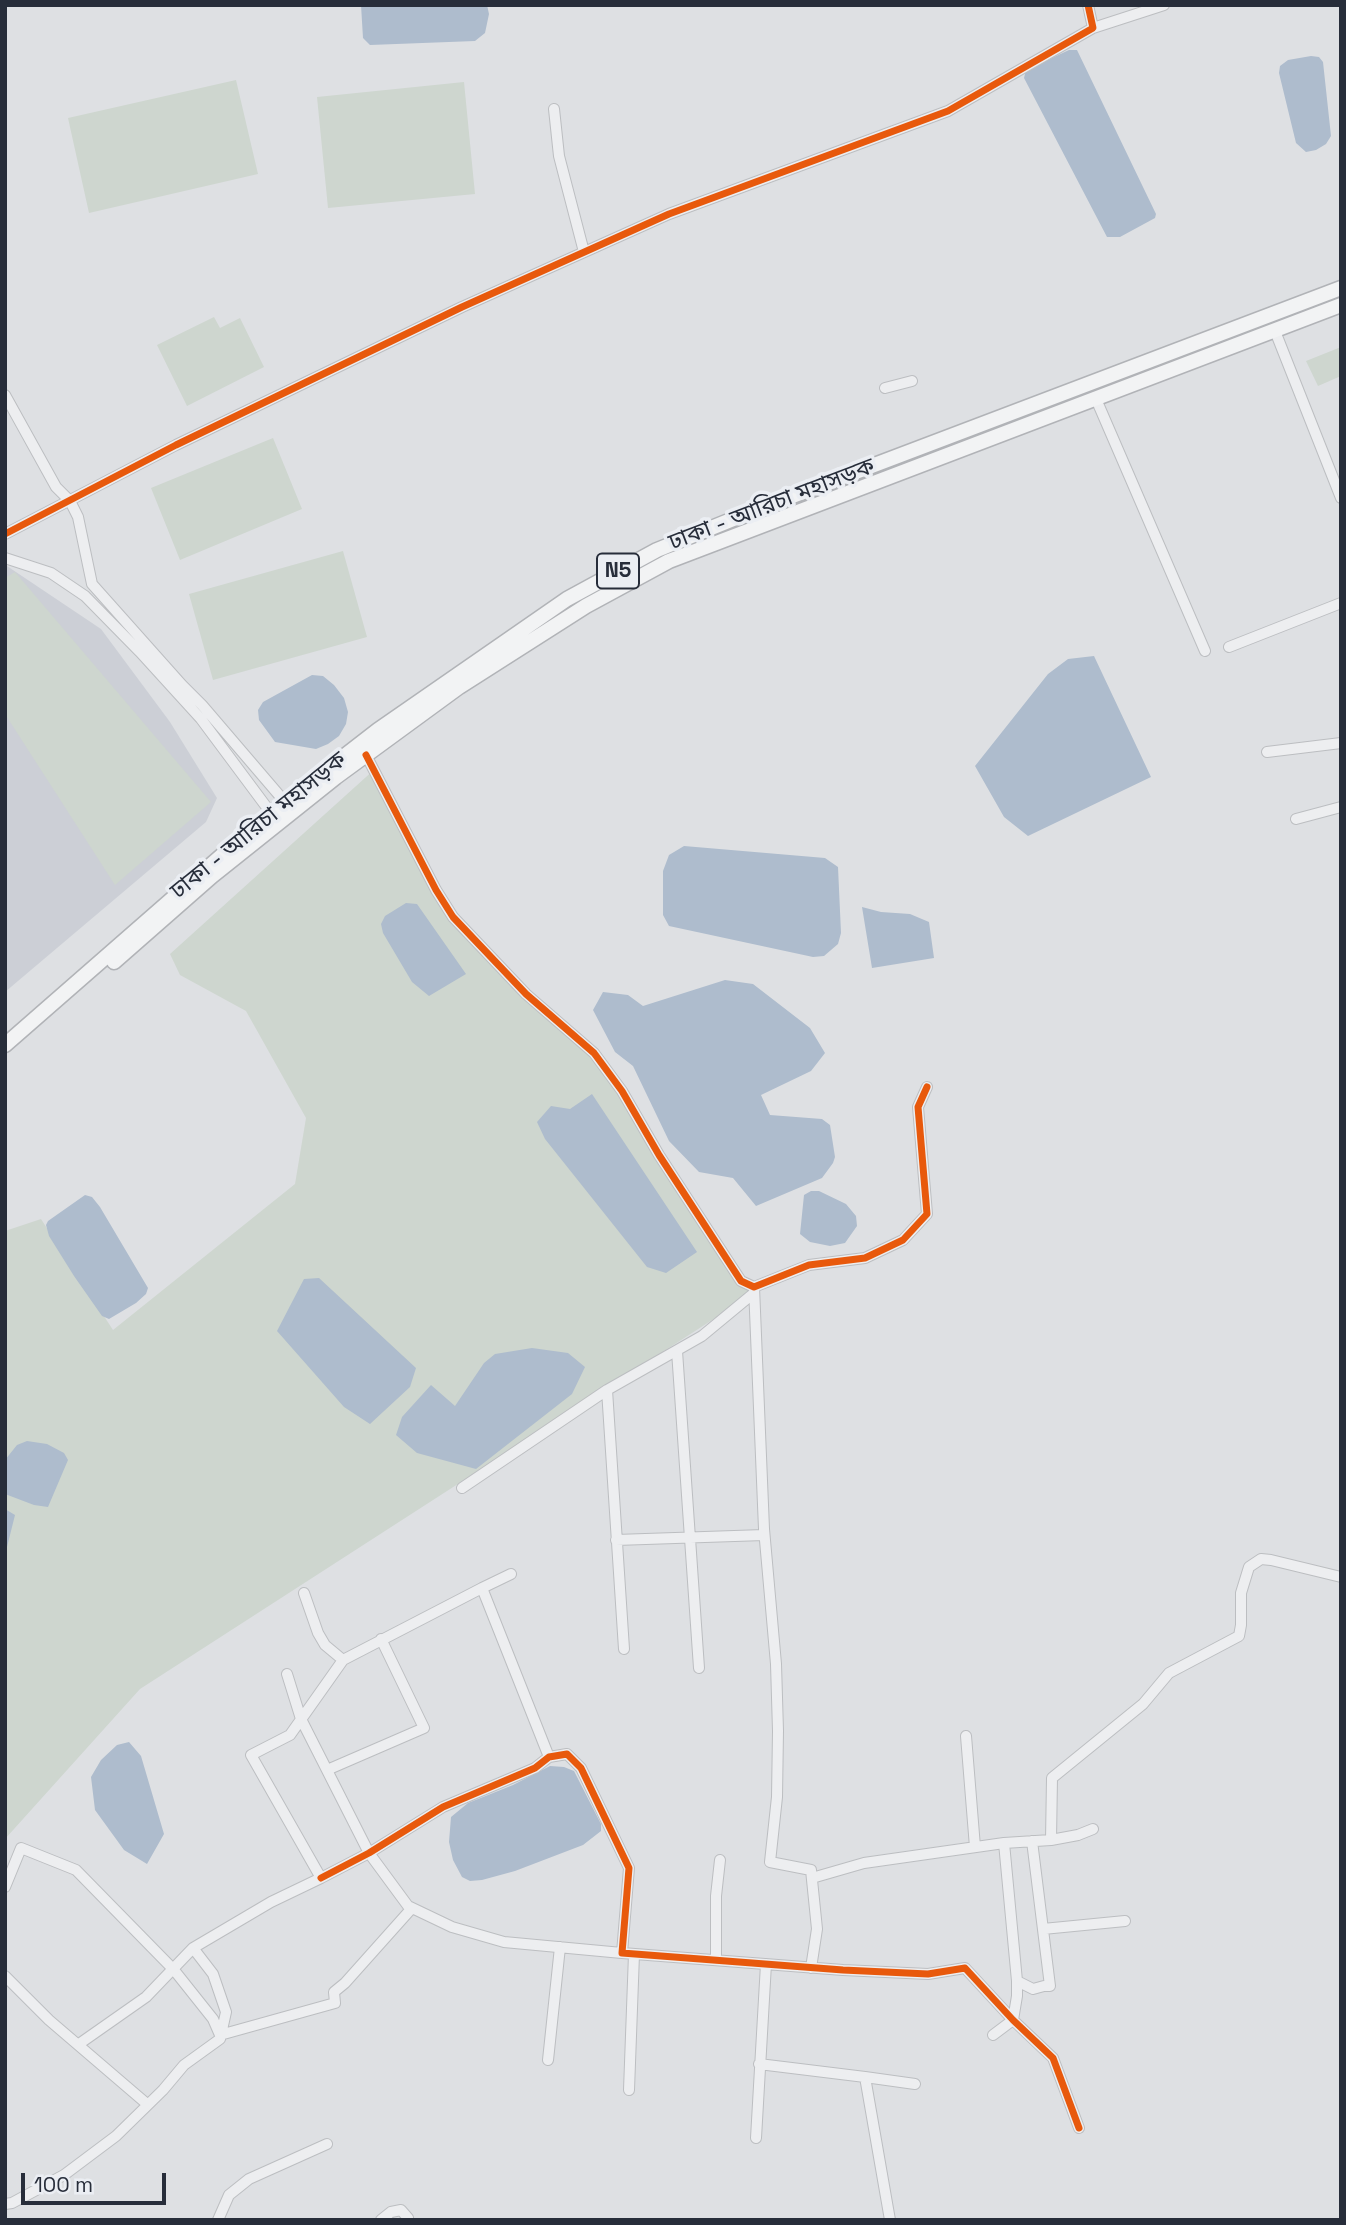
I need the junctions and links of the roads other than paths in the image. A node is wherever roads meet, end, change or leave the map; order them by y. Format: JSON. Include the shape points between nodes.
{"nodes":[{"id":1,"x":1088,"y":5,"type":"edge"},
{"id":2,"x":1164,"y":5,"type":"edge"},
{"id":3,"x":1093,"y":28,"type":"junction"},
{"id":4,"x":554,"y":109,"type":"dead end"},
{"id":5,"x":584,"y":252,"type":"junction"},
{"id":6,"x":1341,"y":288,"type":"edge"},
{"id":7,"x":1341,"y":305,"type":"edge"},
{"id":8,"x":1275,"y":331,"type":"junction"},
{"id":9,"x":912,"y":381,"type":"dead end"},
{"id":10,"x":886,"y":388,"type":"dead end"},
{"id":11,"x":5,"y":395,"type":"edge"},
{"id":12,"x":1096,"y":399,"type":"junction"},
{"id":13,"x":1341,"y":498,"type":"edge"},
{"id":14,"x":70,"y":501,"type":"junction"},
{"id":15,"x":5,"y":534,"type":"edge"},
{"id":16,"x":5,"y":558,"type":"edge"},
{"id":17,"x":1341,"y":603,"type":"edge"},
{"id":18,"x":1229,"y":647,"type":"dead end"},
{"id":19,"x":1205,"y":651,"type":"dead end"},
{"id":20,"x":1341,"y":743,"type":"edge"},
{"id":21,"x":1267,"y":752,"type":"dead end"},
{"id":22,"x":366,"y":755,"type":"junction"},
{"id":23,"x":285,"y":802,"type":"junction"},
{"id":24,"x":1341,"y":807,"type":"edge"},
{"id":25,"x":271,"y":813,"type":"junction"},
{"id":26,"x":1296,"y":819,"type":"dead end"},
{"id":27,"x":5,"y":1045,"type":"edge"},
{"id":28,"x":5,"y":1058,"type":"edge"},
{"id":29,"x":927,"y":1087,"type":"dead end"},
{"id":30,"x":754,"y":1290,"type":"junction"},
{"id":31,"x":677,"y":1351,"type":"junction"},
{"id":32,"x":607,"y":1390,"type":"junction"},
{"id":33,"x":462,"y":1488,"type":"dead end"},
{"id":34,"x":764,"y":1535,"type":"junction"},
{"id":35,"x":690,"y":1538,"type":"junction"},
{"id":36,"x":616,"y":1540,"type":"junction"},
{"id":37,"x":511,"y":1574,"type":"dead end"},
{"id":38,"x":1341,"y":1577,"type":"edge"},
{"id":39,"x":482,"y":1588,"type":"junction"},
{"id":40,"x":304,"y":1593,"type":"dead end"},
{"id":41,"x":382,"y":1639,"type":"junction"},
{"id":42,"x":624,"y":1648,"type":"dead end"},
{"id":43,"x":343,"y":1660,"type":"junction"},
{"id":44,"x":699,"y":1668,"type":"dead end"},
{"id":45,"x":288,"y":1674,"type":"dead end"},
{"id":46,"x":301,"y":1719,"type":"junction"},
{"id":47,"x":967,"y":1736,"type":"dead end"},
{"id":48,"x":549,"y":1757,"type":"junction"},
{"id":49,"x":327,"y":1770,"type":"junction"},
{"id":50,"x":1093,"y":1829,"type":"dead end"},
{"id":51,"x":1051,"y":1840,"type":"junction"},
{"id":52,"x":1032,"y":1841,"type":"junction"},
{"id":53,"x":1004,"y":1843,"type":"junction"},
{"id":54,"x":975,"y":1847,"type":"junction"},
{"id":55,"x":369,"y":1853,"type":"junction"},
{"id":56,"x":720,"y":1860,"type":"dead end"},
{"id":57,"x":321,"y":1878,"type":"junction"},
{"id":58,"x":812,"y":1878,"type":"junction"},
{"id":59,"x":5,"y":1887,"type":"edge"},
{"id":60,"x":412,"y":1908,"type":"junction"},
{"id":61,"x":1125,"y":1921,"type":"dead end"},
{"id":62,"x":1043,"y":1929,"type":"junction"},
{"id":63,"x":560,"y":1947,"type":"junction"},
{"id":64,"x":193,"y":1948,"type":"junction"},
{"id":65,"x":622,"y":1953,"type":"junction"},
{"id":66,"x":634,"y":1954,"type":"junction"},
{"id":67,"x":716,"y":1960,"type":"junction"},
{"id":68,"x":766,"y":1964,"type":"junction"},
{"id":69,"x":811,"y":1968,"type":"junction"},
{"id":70,"x":174,"y":1970,"type":"junction"},
{"id":71,"x":5,"y":1976,"type":"edge"},
{"id":72,"x":1017,"y":1981,"type":"junction"},
{"id":73,"x":1013,"y":2020,"type":"junction"},
{"id":74,"x":220,"y":2035,"type":"junction"},
{"id":75,"x":993,"y":2035,"type":"dead end"},
{"id":76,"x":79,"y":2044,"type":"junction"},
{"id":77,"x":548,"y":2060,"type":"dead end"},
{"id":78,"x":759,"y":2064,"type":"junction"},
{"id":79,"x":865,"y":2077,"type":"junction"},
{"id":80,"x":915,"y":2084,"type":"dead end"},
{"id":81,"x":629,"y":2090,"type":"dead end"},
{"id":82,"x":147,"y":2104,"type":"junction"},
{"id":83,"x":1079,"y":2127,"type":"dead end"},
{"id":84,"x":756,"y":2138,"type":"dead end"},
{"id":85,"x":327,"y":2144,"type":"dead end"},
{"id":86,"x":5,"y":2204,"type":"edge"},
{"id":87,"x":218,"y":2220,"type":"edge"},
{"id":88,"x":381,"y":2220,"type":"edge"},
{"id":89,"x":407,"y":2220,"type":"edge"},
{"id":90,"x":890,"y":2220,"type":"edge"}],
"edges":[{"from":1,"to":3,"type":"street"},
{"from":2,"to":3,"type":"street"},
{"from":3,"to":5,"type":"street","via":[[948,111],[669,214]]},
{"from":4,"to":5,"type":"street","via":[[559,156]]},
{"from":5,"to":14,"type":"street","via":[[185,440]]},
{"from":6,"to":23,"type":"highway","name":"ঢাকা - আরিচা মহাসড়ক","number":"N5","via":[[657,550],[567,599],[378,730]]},
{"from":7,"to":8,"type":"highway","name":"ঢাকা - আরিচা মহাসড়ক","number":"N5"},
{"from":8,"to":12,"type":"highway","name":"ঢাকা - আরিচা মহাসড়ক","number":"N5"},
{"from":8,"to":13,"type":"street"},
{"from":9,"to":10,"type":"street"},
{"from":11,"to":14,"type":"street","via":[[57,488]]},
{"from":12,"to":19,"type":"street"},
{"from":12,"to":22,"type":"highway","name":"ঢাকা - আরিচা মহাসড়ক","number":"N5","via":[[669,561],[586,606],[458,687]]},
{"from":14,"to":15,"type":"street"},
{"from":14,"to":23,"type":"street","via":[[78,517],[92,584]]},
{"from":16,"to":25,"type":"street","via":[[51,573],[85,596],[201,719]]},
{"from":17,"to":18,"type":"street"},
{"from":20,"to":21,"type":"street"},
{"from":22,"to":28,"type":"highway","number":"N5","via":[[212,876]]},
{"from":22,"to":30,"type":"street","via":[[453,917],[526,994],[594,1053],[741,1281]]},
{"from":23,"to":25,"type":"highway","name":"ঢাকা - আরিচা মহাসড়ক","number":"N5"},
{"from":24,"to":26,"type":"street"},
{"from":25,"to":27,"type":"highway","name":"ঢাকা - আরিচা মহাসড়ক","number":"N5"},
{"from":29,"to":30,"type":"street","via":[[918,1107],[927,1214],[902,1240],[865,1258],[809,1265]]},
{"from":30,"to":31,"type":"street","via":[[702,1336]]},
{"from":30,"to":34,"type":"street"},
{"from":31,"to":32,"type":"street"},
{"from":31,"to":35,"type":"street"},
{"from":32,"to":33,"type":"street"},
{"from":32,"to":36,"type":"street"},
{"from":34,"to":35,"type":"street"},
{"from":34,"to":58,"type":"street","via":[[779,1741],[770,1861],[811,1870]]},
{"from":35,"to":36,"type":"street"},
{"from":35,"to":44,"type":"street"},
{"from":36,"to":42,"type":"street"},
{"from":37,"to":39,"type":"street"},
{"from":38,"to":51,"type":"street","via":[[1261,1559],[1249,1567],[1241,1593],[1239,1636],[1169,1673],[1143,1704],[1052,1778]]},
{"from":39,"to":41,"type":"street"},
{"from":39,"to":48,"type":"street"},
{"from":40,"to":43,"type":"street","via":[[318,1633]]},
{"from":41,"to":43,"type":"street"},
{"from":41,"to":49,"type":"street","via":[[424,1728]]},
{"from":43,"to":46,"type":"street"},
{"from":45,"to":46,"type":"street"},
{"from":46,"to":49,"type":"street"},
{"from":46,"to":57,"type":"street","via":[[289,1735],[251,1755]]},
{"from":47,"to":54,"type":"street"},
{"from":48,"to":55,"type":"street","via":[[535,1768],[443,1807]]},
{"from":48,"to":65,"type":"street","via":[[567,1754],[581,1768],[629,1868]]},
{"from":49,"to":55,"type":"street"},
{"from":50,"to":51,"type":"street"},
{"from":51,"to":52,"type":"street"},
{"from":52,"to":53,"type":"street"},
{"from":52,"to":62,"type":"street"},
{"from":53,"to":54,"type":"street"},
{"from":53,"to":72,"type":"street"},
{"from":54,"to":58,"type":"street","via":[[864,1863]]},
{"from":55,"to":57,"type":"street"},
{"from":55,"to":60,"type":"street"},
{"from":56,"to":67,"type":"street"},
{"from":57,"to":64,"type":"street"},
{"from":58,"to":69,"type":"street","via":[[817,1929]]},
{"from":59,"to":70,"type":"street","via":[[21,1848],[76,1870]]},
{"from":60,"to":63,"type":"street","via":[[452,1927],[503,1942]]},
{"from":60,"to":74,"type":"street","via":[[334,1992],[335,2003]]},
{"from":61,"to":62,"type":"street"},
{"from":62,"to":72,"type":"street","via":[[1050,1986],[1032,1989]]},
{"from":63,"to":65,"type":"street"},
{"from":63,"to":77,"type":"street"},
{"from":64,"to":70,"type":"street"},
{"from":64,"to":74,"type":"street","via":[[213,1974],[226,2012]]},
{"from":65,"to":66,"type":"street"},
{"from":66,"to":67,"type":"street"},
{"from":66,"to":81,"type":"street"},
{"from":67,"to":68,"type":"street"},
{"from":68,"to":69,"type":"street"},
{"from":68,"to":78,"type":"street"},
{"from":69,"to":73,"type":"street","via":[[928,1974],[965,1968]]},
{"from":70,"to":74,"type":"street","via":[[213,2019]]},
{"from":70,"to":76,"type":"street","via":[[146,1997]]},
{"from":71,"to":76,"type":"street"},
{"from":72,"to":73,"type":"street"},
{"from":73,"to":75,"type":"street"},
{"from":73,"to":83,"type":"street","via":[[1053,2057]]},
{"from":74,"to":82,"type":"street"},
{"from":76,"to":82,"type":"street"},
{"from":78,"to":79,"type":"street"},
{"from":78,"to":84,"type":"street"},
{"from":79,"to":80,"type":"street"},
{"from":79,"to":90,"type":"street"},
{"from":82,"to":86,"type":"street","via":[[116,2136],[64,2175]]},
{"from":85,"to":87,"type":"street","via":[[248,2179],[229,2195]]},
{"from":88,"to":89,"type":"street","via":[[401,2210]]}]}
